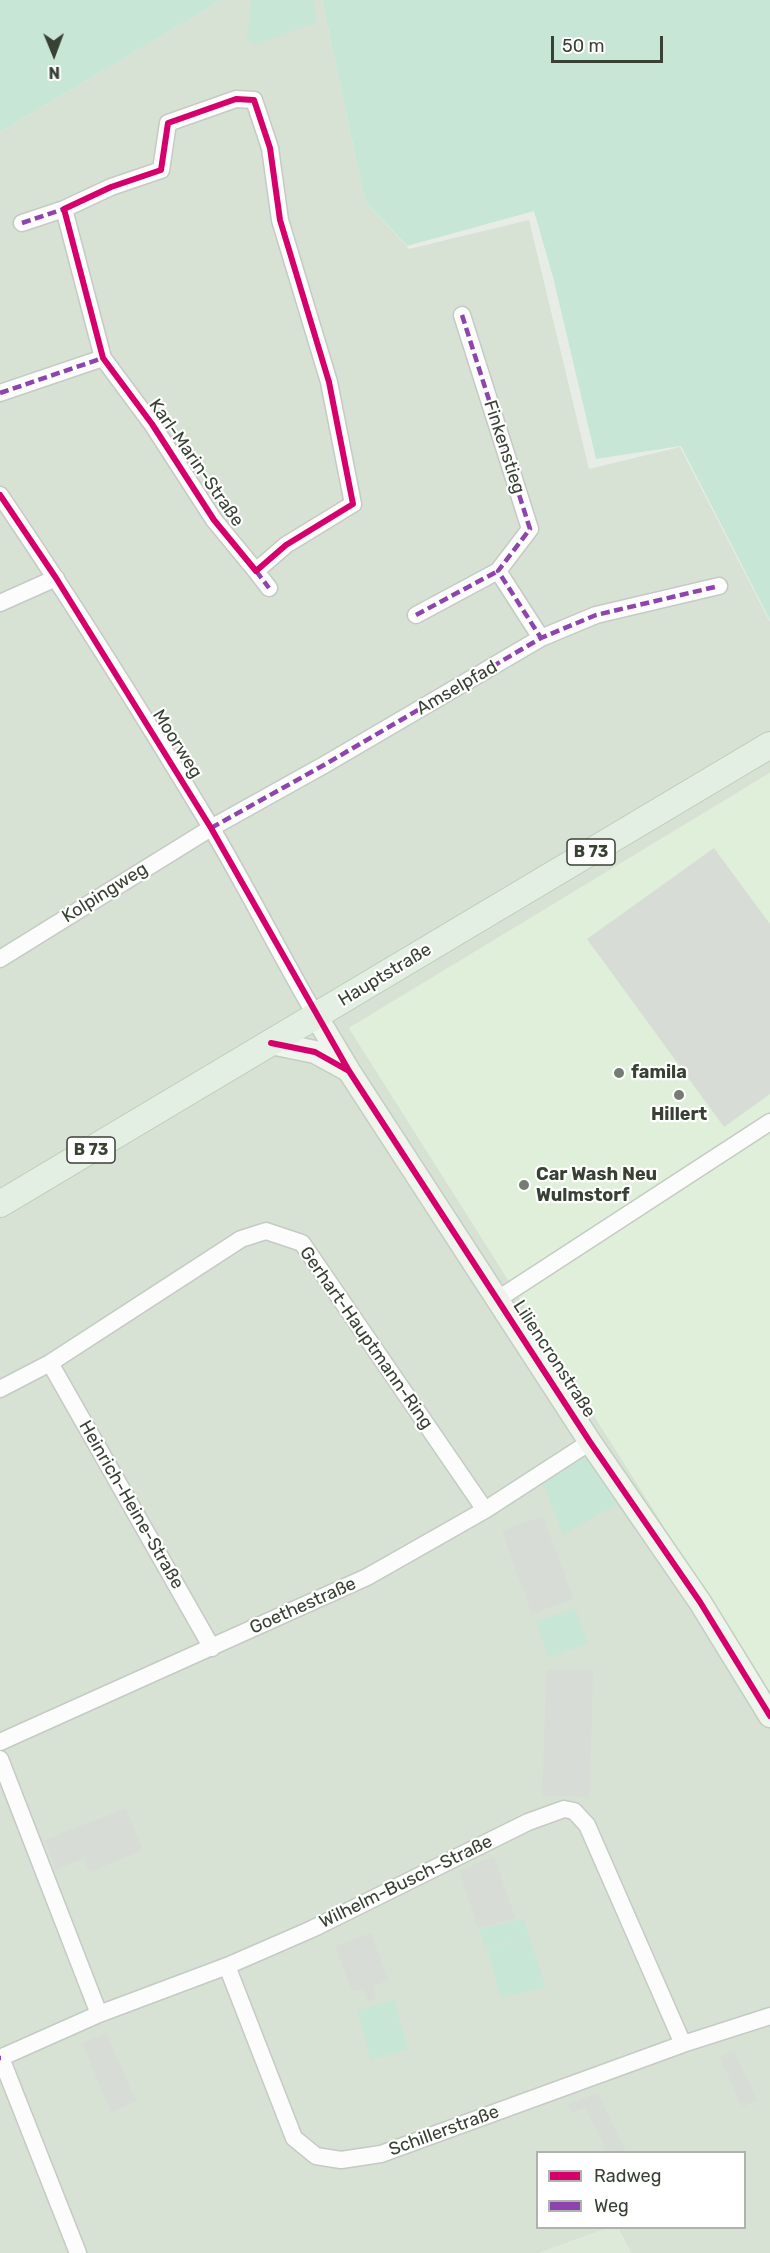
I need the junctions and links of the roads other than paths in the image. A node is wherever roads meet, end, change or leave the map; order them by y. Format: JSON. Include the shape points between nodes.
{"nodes":[{"id":1,"x":64,"y":209,"type":"junction"},
{"id":2,"x":22,"y":223,"type":"dead end"},
{"id":3,"x":462,"y":315,"type":"dead end"},
{"id":4,"x":103,"y":358,"type":"junction"},
{"id":5,"x":0,"y":393,"type":"edge"},
{"id":6,"x":0,"y":495,"type":"edge"},
{"id":7,"x":256,"y":571,"type":"junction"},
{"id":8,"x":498,"y":571,"type":"junction"},
{"id":9,"x":56,"y":578,"type":"junction"},
{"id":10,"x":718,"y":586,"type":"dead end"},
{"id":11,"x":269,"y":588,"type":"dead end"},
{"id":12,"x":0,"y":603,"type":"edge"},
{"id":13,"x":416,"y":615,"type":"dead end"},
{"id":14,"x":541,"y":638,"type":"junction"},
{"id":15,"x":770,"y":745,"type":"edge"},
{"id":16,"x":211,"y":828,"type":"junction"},
{"id":17,"x":0,"y":959,"type":"edge"},
{"id":18,"x":316,"y":1016,"type":"junction"},
{"id":19,"x":271,"y":1043,"type":"junction"},
{"id":20,"x":350,"y":1071,"type":"junction"},
{"id":21,"x":770,"y":1122,"type":"edge"},
{"id":22,"x":0,"y":1204,"type":"edge"},
{"id":23,"x":498,"y":1299,"type":"junction"},
{"id":24,"x":50,"y":1363,"type":"junction"},
{"id":25,"x":0,"y":1389,"type":"edge"},
{"id":26,"x":590,"y":1442,"type":"junction"},
{"id":27,"x":485,"y":1510,"type":"junction"},
{"id":28,"x":212,"y":1648,"type":"junction"},
{"id":29,"x":770,"y":1716,"type":"edge"},
{"id":30,"x":0,"y":1742,"type":"edge"},
{"id":31,"x":0,"y":1759,"type":"edge"},
{"id":32,"x":227,"y":1966,"type":"junction"},
{"id":33,"x":99,"y":2014,"type":"junction"},
{"id":34,"x":770,"y":2016,"type":"edge"},
{"id":35,"x":683,"y":2044,"type":"junction"},
{"id":36,"x":0,"y":2058,"type":"edge"},
{"id":37,"x":78,"y":2253,"type":"edge"}],
"edges":[{"from":1,"to":2,"type":"street"},
{"from":1,"to":4,"type":"street"},
{"from":1,"to":7,"type":"street","via":[[161,170],[168,123],[236,99],[254,100],[270,148],[280,220],[329,382],[353,504],[286,545]]},
{"from":3,"to":8,"type":"street","name":"Finkenstieg","via":[[530,529]]},
{"from":4,"to":5,"type":"street"},
{"from":4,"to":7,"type":"street","name":"Karl-Marin-Straße","via":[[152,424],[214,520]]},
{"from":6,"to":9,"type":"street","name":"Moorweg"},
{"from":7,"to":11,"type":"street","name":"Karl-Marin-Straße"},
{"from":8,"to":13,"type":"street","name":"Finkenstieg"},
{"from":8,"to":14,"type":"street"},
{"from":9,"to":12,"type":"street"},
{"from":9,"to":16,"type":"street","name":"Moorweg"},
{"from":10,"to":14,"type":"street","name":"Amselpfad","via":[[596,615]]},
{"from":14,"to":16,"type":"street","name":"Amselpfad"},
{"from":15,"to":18,"type":"main road","name":"Hauptstraße","number":"B 73"},
{"from":16,"to":17,"type":"street","name":"Kolpingweg"},
{"from":16,"to":18,"type":"street","name":"Moorweg"},
{"from":18,"to":19,"type":"main road","name":"Hauptstraße","number":"B 73"},
{"from":18,"to":20,"type":"street","name":"Liliencronstraße"},
{"from":19,"to":20,"type":"street","via":[[315,1052]]},
{"from":19,"to":22,"type":"main road","name":"Hauptstraße","number":"B 73"},
{"from":20,"to":23,"type":"street","name":"Liliencronstraße"},
{"from":21,"to":23,"type":"street"},
{"from":23,"to":26,"type":"street","name":"Liliencronstraße"},
{"from":24,"to":25,"type":"street","name":"Gerhart-Hauptmann-Ring"},
{"from":24,"to":27,"type":"street","name":"Gerhart-Hauptmann-Ring","via":[[241,1239],[266,1231],[302,1243]]},
{"from":24,"to":28,"type":"street","name":"Heinrich-Heine-Straße"},
{"from":26,"to":27,"type":"street","name":"Goethestraße"},
{"from":26,"to":29,"type":"street","name":"Liliencronstraße","via":[[700,1602]]},
{"from":27,"to":28,"type":"street","name":"Goethestraße","via":[[367,1578]]},
{"from":28,"to":30,"type":"street","name":"Goethestraße"},
{"from":31,"to":33,"type":"street"},
{"from":32,"to":33,"type":"street","name":"Wilhelm-Busch-Straße"},
{"from":32,"to":35,"type":"street","name":"Schillerstraße","via":[[294,2138],[316,2156],[341,2160],[381,2154]]},
{"from":32,"to":35,"type":"street","name":"Wilhelm-Busch-Straße","via":[[528,1822],[564,1809],[574,1811],[587,1825]]},
{"from":33,"to":36,"type":"street","name":"Wilhelm-Busch-Straße"},
{"from":34,"to":35,"type":"street","name":"Schillerstraße"},
{"from":36,"to":37,"type":"street"}]}
